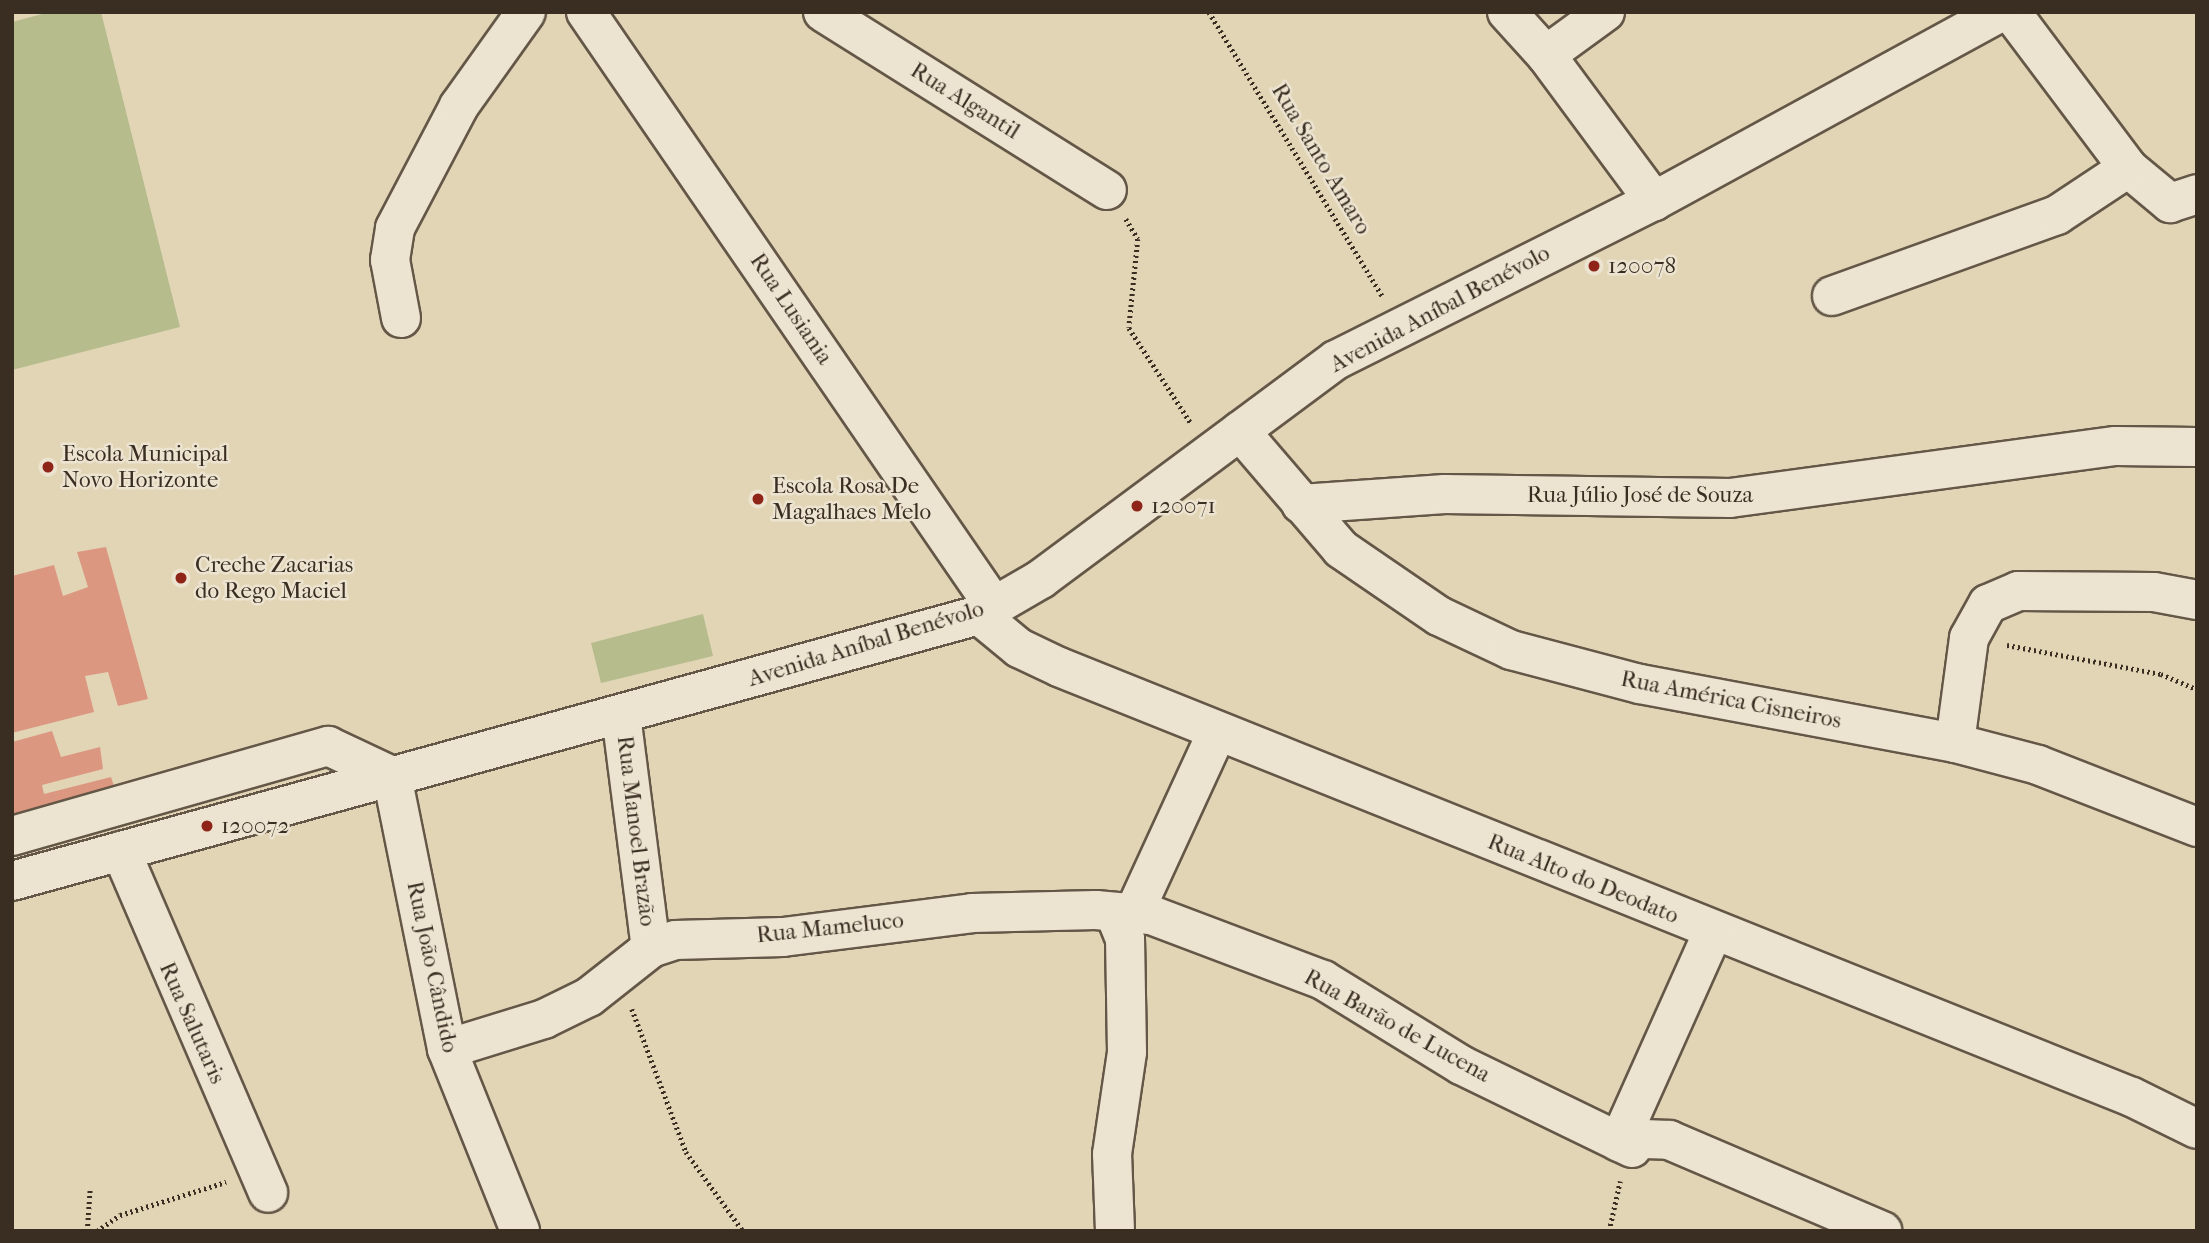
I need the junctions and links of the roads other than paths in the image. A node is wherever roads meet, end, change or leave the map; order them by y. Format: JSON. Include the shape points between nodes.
{"nodes":[{"id":1,"x":526,"y":12,"type":"edge"},
{"id":2,"x":586,"y":12,"type":"edge"},
{"id":3,"x":823,"y":12,"type":"edge"},
{"id":4,"x":1507,"y":12,"type":"edge"},
{"id":5,"x":1605,"y":12,"type":"edge"},
{"id":6,"x":2000,"y":12,"type":"edge"},
{"id":7,"x":2011,"y":12,"type":"edge"},
{"id":8,"x":1546,"y":55,"type":"junction"},
{"id":9,"x":2128,"y":168,"type":"junction"},
{"id":10,"x":1107,"y":190,"type":"road end"},
{"id":11,"x":2197,"y":194,"type":"edge"},
{"id":12,"x":1654,"y":201,"type":"junction"},
{"id":13,"x":1832,"y":296,"type":"dead end"},
{"id":14,"x":401,"y":318,"type":"dead end"},
{"id":15,"x":1225,"y":442,"type":"junction"},
{"id":16,"x":2197,"y":447,"type":"edge"},
{"id":17,"x":1301,"y":504,"type":"junction"},
{"id":18,"x":2197,"y":600,"type":"edge"},
{"id":19,"x":986,"y":610,"type":"junction"},
{"id":20,"x":621,"y":715,"type":"junction"},
{"id":21,"x":1217,"y":732,"type":"junction"},
{"id":22,"x":1955,"y":743,"type":"junction"},
{"id":23,"x":392,"y":776,"type":"junction"},
{"id":24,"x":2197,"y":827,"type":"edge"},
{"id":25,"x":12,"y":836,"type":"edge"},
{"id":26,"x":121,"y":851,"type":"junction"},
{"id":27,"x":12,"y":881,"type":"edge"},
{"id":28,"x":1124,"y":914,"type":"junction"},
{"id":29,"x":1713,"y":932,"type":"junction"},
{"id":30,"x":651,"y":948,"type":"junction"},
{"id":31,"x":447,"y":1049,"type":"junction"},
{"id":32,"x":2197,"y":1129,"type":"edge"},
{"id":33,"x":1632,"y":1143,"type":"junction"},
{"id":34,"x":268,"y":1193,"type":"road end"},
{"id":35,"x":520,"y":1231,"type":"edge"},
{"id":36,"x":1115,"y":1231,"type":"edge"},
{"id":37,"x":1882,"y":1231,"type":"edge"}],
"edges":[{"from":1,"to":14,"type":"street","via":[[459,106],[395,228],[390,260]]},
{"from":2,"to":19,"type":"street","name":"Rua Lusiania"},
{"from":3,"to":10,"type":"street","name":"Rua Algantil"},
{"from":4,"to":8,"type":"street"},
{"from":5,"to":8,"type":"street"},
{"from":6,"to":12,"type":"street","name":"Avenida Aníbal Benévolo"},
{"from":7,"to":9,"type":"street"},
{"from":8,"to":12,"type":"street"},
{"from":9,"to":11,"type":"street","via":[[2170,203]]},
{"from":9,"to":13,"type":"street","via":[[2057,215]]},
{"from":12,"to":15,"type":"street","name":"Avenida Aníbal Benévolo","via":[[1336,360]]},
{"from":15,"to":17,"type":"street"},
{"from":15,"to":19,"type":"street","name":"Avenida Aníbal Benévolo","via":[[1041,579]]},
{"from":16,"to":17,"type":"street","name":"Rua Júlio José de Souza","via":[[2116,446],[1730,498],[1445,494]]},
{"from":17,"to":22,"type":"street","name":"Rua América Cisneiros","via":[[1341,549],[1380,580],[1511,650],[1640,684]]},
{"from":18,"to":22,"type":"street","via":[[2154,592],[2018,591],[1988,604],[1969,638]]},
{"from":19,"to":20,"type":"street","name":"Avenida Aníbal Benévolo"},
{"from":19,"to":21,"type":"street","name":"Rua Alto do Deodato","via":[[1039,658]]},
{"from":20,"to":23,"type":"street","name":"Avenida Aníbal Benévolo"},
{"from":20,"to":30,"type":"street","name":"Rua Manoel Brazão"},
{"from":21,"to":28,"type":"street"},
{"from":21,"to":29,"type":"street","name":"Rua Alto do Deodato"},
{"from":22,"to":24,"type":"street","name":"Rua América Cisneiros","via":[[2038,765]]},
{"from":23,"to":25,"type":"street","via":[[328,746]]},
{"from":23,"to":26,"type":"street","name":"Avenida Aníbal Benévolo"},
{"from":23,"to":31,"type":"street","name":"Rua João Cândido"},
{"from":26,"to":27,"type":"street","name":"Avenida Aníbal Benévolo"},
{"from":26,"to":34,"type":"street","name":"Rua Salutaris"},
{"from":28,"to":30,"type":"street","name":"Rua Mameluco","via":[[972,914],[783,937],[675,940]]},
{"from":28,"to":33,"type":"street","name":"Rua Barão de Lucena","via":[[1150,915],[1322,980],[1461,1065]]},
{"from":28,"to":36,"type":"street","via":[[1127,1052],[1112,1154]]},
{"from":29,"to":32,"type":"street","name":"Rua Alto do Deodato"},
{"from":29,"to":33,"type":"street"},
{"from":30,"to":31,"type":"street","name":"Rua Mameluco","via":[[590,997],[544,1019]]},
{"from":31,"to":35,"type":"street","name":"Rua João Cândido"},
{"from":33,"to":37,"type":"street","name":"Rua Barão de Lucena","via":[[1669,1140]]}]}
